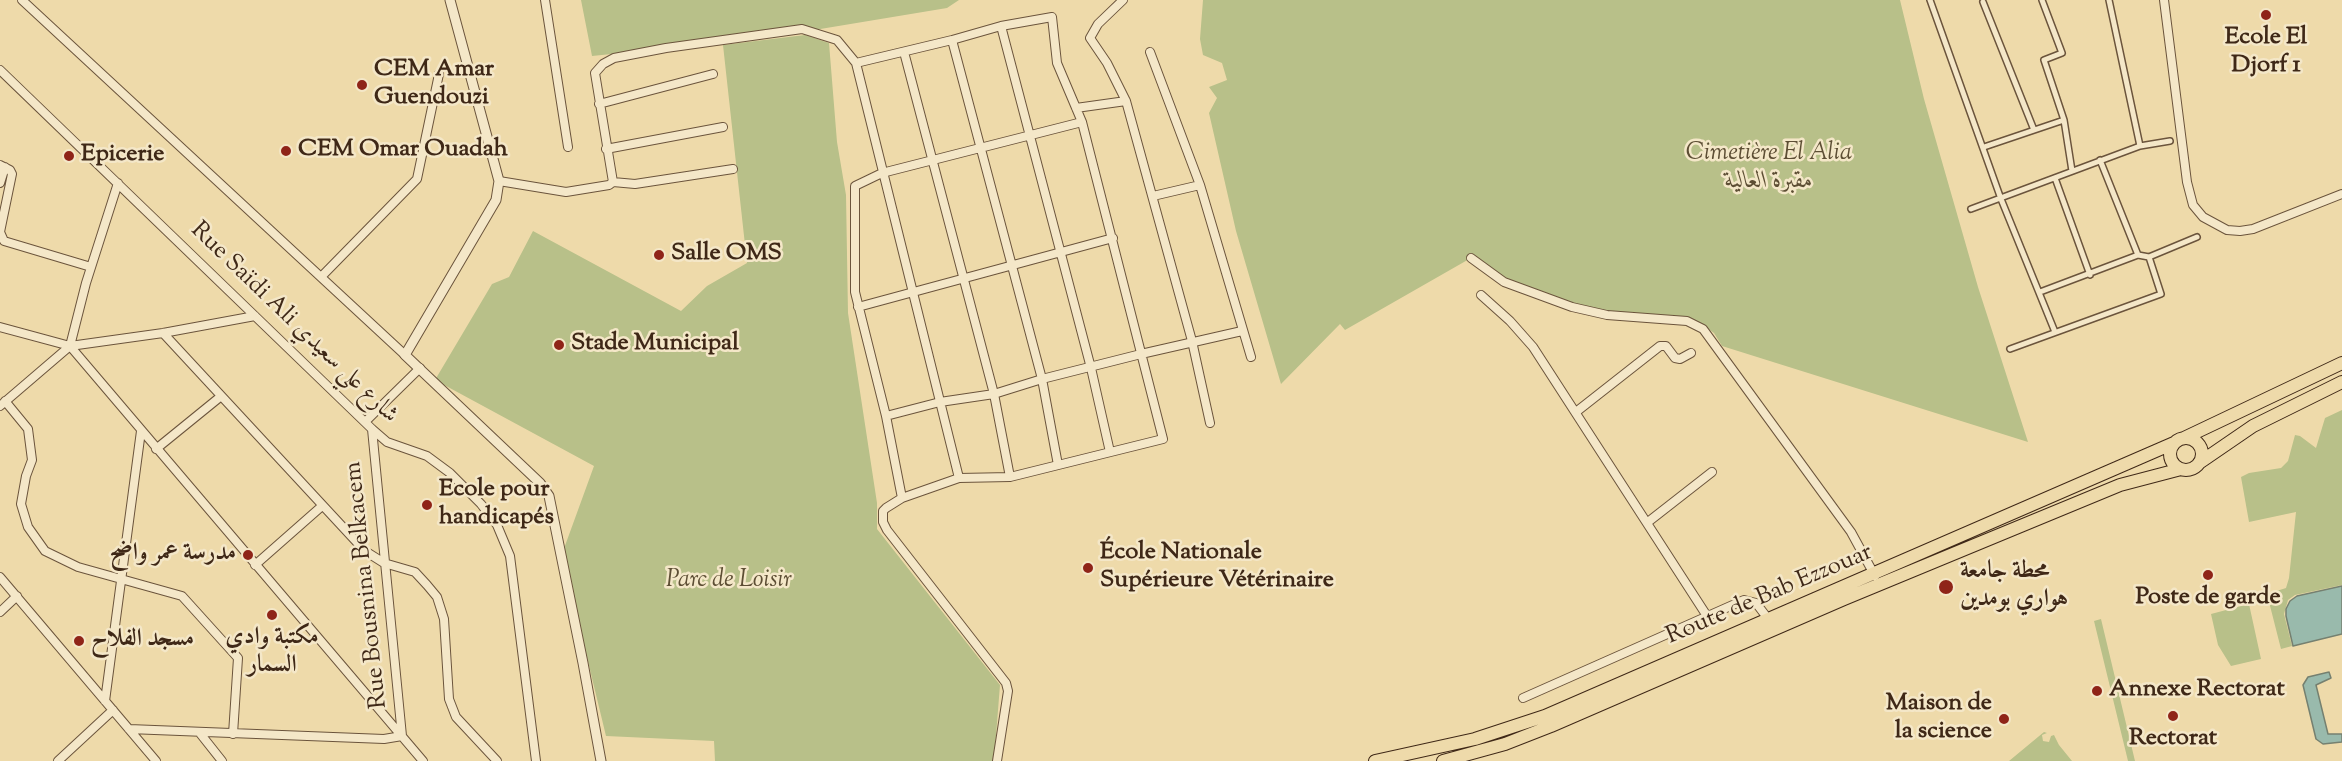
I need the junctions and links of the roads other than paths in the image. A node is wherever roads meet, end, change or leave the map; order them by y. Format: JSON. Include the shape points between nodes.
{"nodes":[{"id":1,"x":22,"y":0,"type":"edge"},
{"id":2,"x":450,"y":0,"type":"edge"},
{"id":3,"x":545,"y":0,"type":"edge"},
{"id":4,"x":1123,"y":0,"type":"edge"},
{"id":5,"x":1930,"y":0,"type":"edge"},
{"id":6,"x":2042,"y":0,"type":"edge"},
{"id":7,"x":2109,"y":0,"type":"edge"},
{"id":8,"x":2164,"y":0,"type":"edge"},
{"id":9,"x":1985,"y":1,"type":"edge"},
{"id":10,"x":1001,"y":26,"type":"junction"},
{"id":11,"x":952,"y":40,"type":"junction"},
{"id":12,"x":904,"y":52,"type":"junction"},
{"id":13,"x":1150,"y":52,"type":"dead end"},
{"id":14,"x":856,"y":63,"type":"junction"},
{"id":15,"x":0,"y":70,"type":"edge"},
{"id":16,"x":439,"y":74,"type":"dead end"},
{"id":17,"x":713,"y":74,"type":"dead end"},
{"id":18,"x":1126,"y":100,"type":"junction"},
{"id":19,"x":599,"y":104,"type":"junction"},
{"id":20,"x":1076,"y":108,"type":"junction"},
{"id":21,"x":2064,"y":120,"type":"junction"},
{"id":22,"x":1082,"y":122,"type":"junction"},
{"id":23,"x":723,"y":127,"type":"dead end"},
{"id":24,"x":2034,"y":130,"type":"junction"},
{"id":25,"x":1030,"y":135,"type":"junction"},
{"id":26,"x":2170,"y":141,"type":"dead end"},
{"id":27,"x":2140,"y":146,"type":"junction"},
{"id":28,"x":568,"y":147,"type":"dead end"},
{"id":29,"x":980,"y":147,"type":"junction"},
{"id":30,"x":1984,"y":147,"type":"junction"},
{"id":31,"x":606,"y":149,"type":"junction"},
{"id":32,"x":932,"y":160,"type":"junction"},
{"id":33,"x":2100,"y":160,"type":"junction"},
{"id":34,"x":3,"y":166,"type":"edge"},
{"id":35,"x":733,"y":169,"type":"dead end"},
{"id":36,"x":2072,"y":171,"type":"junction"},
{"id":37,"x":882,"y":173,"type":"junction"},
{"id":38,"x":2055,"y":178,"type":"junction"},
{"id":39,"x":499,"y":181,"type":"junction"},
{"id":40,"x":614,"y":182,"type":"junction"},
{"id":41,"x":0,"y":183,"type":"edge"},
{"id":42,"x":118,"y":183,"type":"junction"},
{"id":43,"x":1200,"y":186,"type":"junction"},
{"id":44,"x":2342,"y":194,"type":"edge"},
{"id":45,"x":1153,"y":196,"type":"junction"},
{"id":46,"x":2001,"y":199,"type":"junction"},
{"id":47,"x":1971,"y":209,"type":"dead end"},
{"id":48,"x":0,"y":232,"type":"edge"},
{"id":49,"x":2197,"y":237,"type":"dead end"},
{"id":50,"x":1113,"y":238,"type":"junction"},
{"id":51,"x":1061,"y":252,"type":"junction"},
{"id":52,"x":2138,"y":255,"type":"junction"},
{"id":53,"x":2149,"y":257,"type":"junction"},
{"id":54,"x":1471,"y":258,"type":"dead end"},
{"id":55,"x":1011,"y":265,"type":"junction"},
{"id":56,"x":91,"y":267,"type":"junction"},
{"id":57,"x":2090,"y":274,"type":"junction"},
{"id":58,"x":321,"y":278,"type":"junction"},
{"id":59,"x":963,"y":279,"type":"junction"},
{"id":60,"x":912,"y":292,"type":"junction"},
{"id":61,"x":2040,"y":292,"type":"junction"},
{"id":62,"x":1481,"y":295,"type":"dead end"},
{"id":63,"x":858,"y":307,"type":"junction"},
{"id":64,"x":255,"y":316,"type":"junction"},
{"id":65,"x":0,"y":327,"type":"edge"},
{"id":66,"x":1242,"y":331,"type":"junction"},
{"id":67,"x":2055,"y":332,"type":"junction"},
{"id":68,"x":163,"y":333,"type":"junction"},
{"id":69,"x":1192,"y":341,"type":"junction"},
{"id":70,"x":70,"y":346,"type":"junction"},
{"id":71,"x":2010,"y":349,"type":"dead end"},
{"id":72,"x":1690,"y":353,"type":"dead end"},
{"id":73,"x":1141,"y":354,"type":"junction"},
{"id":74,"x":405,"y":355,"type":"junction"},
{"id":75,"x":1251,"y":357,"type":"dead end"},
{"id":76,"x":2342,"y":363,"type":"edge"},
{"id":77,"x":420,"y":368,"type":"junction"},
{"id":78,"x":1091,"y":368,"type":"junction"},
{"id":79,"x":1042,"y":379,"type":"junction"},
{"id":80,"x":2342,"y":382,"type":"edge"},
{"id":81,"x":994,"y":394,"type":"junction"},
{"id":82,"x":220,"y":397,"type":"junction"},
{"id":83,"x":940,"y":402,"type":"junction"},
{"id":84,"x":3,"y":404,"type":"edge"},
{"id":85,"x":1576,"y":412,"type":"junction"},
{"id":86,"x":886,"y":416,"type":"junction"},
{"id":87,"x":365,"y":422,"type":"junction"},
{"id":88,"x":1210,"y":423,"type":"dead end"},
{"id":89,"x":372,"y":429,"type":"junction"},
{"id":90,"x":141,"y":431,"type":"junction"},
{"id":91,"x":2179,"y":441,"type":"junction"},
{"id":92,"x":156,"y":449,"type":"junction"},
{"id":93,"x":1110,"y":452,"type":"junction"},
{"id":94,"x":2199,"y":463,"type":"junction"},
{"id":95,"x":1059,"y":465,"type":"junction"},
{"id":96,"x":2181,"y":469,"type":"junction"},
{"id":97,"x":1712,"y":472,"type":"dead end"},
{"id":98,"x":1010,"y":477,"type":"junction"},
{"id":99,"x":959,"y":478,"type":"junction"},
{"id":100,"x":902,"y":498,"type":"junction"},
{"id":101,"x":322,"y":506,"type":"junction"},
{"id":102,"x":1648,"y":522,"type":"junction"},
{"id":103,"x":1954,"y":547,"type":"junction"},
{"id":104,"x":384,"y":563,"type":"junction"},
{"id":105,"x":255,"y":565,"type":"junction"},
{"id":106,"x":0,"y":578,"type":"edge"},
{"id":107,"x":122,"y":578,"type":"junction"},
{"id":108,"x":1877,"y":580,"type":"junction"},
{"id":109,"x":17,"y":596,"type":"junction"},
{"id":110,"x":0,"y":612,"type":"edge"},
{"id":111,"x":1707,"y":616,"type":"junction"},
{"id":112,"x":1769,"y":620,"type":"junction"},
{"id":113,"x":1523,"y":698,"type":"dead end"},
{"id":114,"x":105,"y":701,"type":"junction"},
{"id":115,"x":113,"y":710,"type":"junction"},
{"id":116,"x":129,"y":729,"type":"junction"},
{"id":117,"x":199,"y":732,"type":"junction"},
{"id":118,"x":233,"y":734,"type":"junction"},
{"id":119,"x":402,"y":736,"type":"junction"},
{"id":120,"x":58,"y":761,"type":"edge"},
{"id":121,"x":156,"y":761,"type":"edge"},
{"id":122,"x":222,"y":761,"type":"edge"},
{"id":123,"x":423,"y":761,"type":"edge"},
{"id":124,"x":497,"y":761,"type":"edge"},
{"id":125,"x":536,"y":761,"type":"edge"},
{"id":126,"x":601,"y":761,"type":"edge"},
{"id":127,"x":997,"y":761,"type":"edge"},
{"id":128,"x":1375,"y":761,"type":"edge"},
{"id":129,"x":1443,"y":761,"type":"edge"}],
"edges":[{"from":1,"to":58,"type":"street"},
{"from":2,"to":39,"type":"street"},
{"from":3,"to":28,"type":"street"},
{"from":4,"to":18,"type":"street","via":[[1098,24],[1090,38]]},
{"from":5,"to":30,"type":"street"},
{"from":6,"to":21,"type":"street","via":[[2062,53],[2044,60]]},
{"from":7,"to":27,"type":"street"},
{"from":8,"to":44,"type":"street","via":[[2187,182],[2193,205],[2203,217],[2227,230],[2253,229]]},
{"from":9,"to":24,"type":"street"},
{"from":10,"to":11,"type":"street"},
{"from":10,"to":20,"type":"street","via":[[1052,16],[1058,63]]},
{"from":10,"to":25,"type":"street"},
{"from":11,"to":12,"type":"street"},
{"from":11,"to":29,"type":"street"},
{"from":12,"to":14,"type":"street"},
{"from":12,"to":32,"type":"street"},
{"from":13,"to":43,"type":"street"},
{"from":14,"to":19,"type":"street","via":[[837,40],[801,29],[666,48],[614,58],[603,64],[595,73]]},
{"from":14,"to":37,"type":"street"},
{"from":15,"to":42,"type":"street","name":"Rue Saïdi Ali شارع علي سعيدي"},
{"from":16,"to":58,"type":"street","via":[[417,178]]},
{"from":17,"to":19,"type":"street"},
{"from":18,"to":20,"type":"street"},
{"from":18,"to":45,"type":"street"},
{"from":19,"to":31,"type":"street"},
{"from":20,"to":22,"type":"street"},
{"from":21,"to":24,"type":"street"},
{"from":21,"to":36,"type":"street"},
{"from":22,"to":25,"type":"street"},
{"from":22,"to":50,"type":"street"},
{"from":23,"to":31,"type":"street"},
{"from":24,"to":30,"type":"street"},
{"from":25,"to":29,"type":"street"},
{"from":25,"to":51,"type":"street"},
{"from":26,"to":27,"type":"street"},
{"from":27,"to":33,"type":"street"},
{"from":29,"to":32,"type":"street"},
{"from":29,"to":55,"type":"street"},
{"from":30,"to":46,"type":"street"},
{"from":31,"to":40,"type":"street"},
{"from":32,"to":37,"type":"street"},
{"from":32,"to":59,"type":"street"},
{"from":33,"to":36,"type":"street"},
{"from":33,"to":52,"type":"street"},
{"from":34,"to":41,"type":"street"},
{"from":34,"to":48,"type":"street","via":[[12,174]]},
{"from":35,"to":40,"type":"street","via":[[635,184]]},
{"from":36,"to":38,"type":"street"},
{"from":37,"to":60,"type":"street"},
{"from":37,"to":63,"type":"street","via":[[855,186]]},
{"from":38,"to":46,"type":"street"},
{"from":38,"to":57,"type":"street"},
{"from":39,"to":40,"type":"street","via":[[566,192]]},
{"from":39,"to":74,"type":"street","via":[[496,200]]},
{"from":42,"to":56,"type":"street"},
{"from":42,"to":64,"type":"street","name":"Rue Saïdi Ali شارع علي سعيدي"},
{"from":43,"to":45,"type":"street"},
{"from":43,"to":66,"type":"street"},
{"from":45,"to":69,"type":"street"},
{"from":46,"to":47,"type":"street"},
{"from":46,"to":61,"type":"street"},
{"from":48,"to":56,"type":"street","via":[[9,244]]},
{"from":49,"to":53,"type":"street"},
{"from":50,"to":51,"type":"street"},
{"from":50,"to":73,"type":"street"},
{"from":51,"to":55,"type":"street"},
{"from":51,"to":78,"type":"street"},
{"from":52,"to":53,"type":"street"},
{"from":52,"to":57,"type":"street"},
{"from":53,"to":67,"type":"street","via":[[2161,294]]},
{"from":54,"to":108,"type":"street","via":[[1504,282],[1572,307],[1697,325],[1851,532]]},
{"from":55,"to":59,"type":"street"},
{"from":55,"to":79,"type":"street"},
{"from":56,"to":70,"type":"street"},
{"from":57,"to":61,"type":"street"},
{"from":58,"to":74,"type":"street"},
{"from":59,"to":60,"type":"street"},
{"from":59,"to":81,"type":"street"},
{"from":60,"to":63,"type":"street"},
{"from":60,"to":83,"type":"street"},
{"from":61,"to":67,"type":"street"},
{"from":62,"to":85,"type":"street","via":[[1533,347]]},
{"from":63,"to":86,"type":"street"},
{"from":64,"to":68,"type":"street"},
{"from":64,"to":87,"type":"street","name":"Rue Saïdi Ali شارع علي سعيدي"},
{"from":65,"to":70,"type":"street"},
{"from":66,"to":69,"type":"street"},
{"from":66,"to":75,"type":"street"},
{"from":67,"to":71,"type":"street"},
{"from":68,"to":70,"type":"street"},
{"from":68,"to":82,"type":"street"},
{"from":69,"to":73,"type":"street"},
{"from":69,"to":88,"type":"street"},
{"from":70,"to":84,"type":"street"},
{"from":70,"to":90,"type":"street"},
{"from":72,"to":85,"type":"street","via":[[1675,358],[1666,346],[1660,346]]},
{"from":73,"to":78,"type":"street"},
{"from":73,"to":93,"type":"street","via":[[1163,439]]},
{"from":74,"to":77,"type":"street"},
{"from":76,"to":91,"type":"main road","name":"Route de Bab Ezzouar"},
{"from":77,"to":87,"type":"street"},
{"from":77,"to":126,"type":"street","via":[[549,496]]},
{"from":78,"to":79,"type":"street"},
{"from":78,"to":93,"type":"street"},
{"from":79,"to":81,"type":"street"},
{"from":79,"to":95,"type":"street"},
{"from":80,"to":94,"type":"main road","via":[[2253,426]]},
{"from":81,"to":83,"type":"street"},
{"from":81,"to":98,"type":"street"},
{"from":82,"to":92,"type":"street"},
{"from":82,"to":101,"type":"street"},
{"from":83,"to":86,"type":"street"},
{"from":83,"to":99,"type":"street"},
{"from":84,"to":107,"type":"street","via":[[28,429],[32,460],[21,504],[28,527],[45,551],[78,567]]},
{"from":85,"to":102,"type":"street"},
{"from":86,"to":100,"type":"street"},
{"from":87,"to":89,"type":"street","name":"Rue Saïdi Ali شارع علي سعيدي"},
{"from":89,"to":104,"type":"street","name":"Rue Bousnina Belkacem"},
{"from":89,"to":125,"type":"street","name":"Rue Saïdi Ali شارع علي سعيدي","via":[[387,442],[427,456],[450,473],[497,525],[510,556]]},
{"from":90,"to":92,"type":"street"},
{"from":90,"to":107,"type":"street"},
{"from":91,"to":94,"type":"main road","via":[[2193,439],[2199,445]]},
{"from":91,"to":96,"type":"main road","via":[[2170,456]]},
{"from":91,"to":103,"type":"main road","name":"Route de Bab Ezzouar"},
{"from":92,"to":105,"type":"street"},
{"from":93,"to":95,"type":"street"},
{"from":94,"to":96,"type":"main road"},
{"from":95,"to":98,"type":"street"},
{"from":96,"to":103,"type":"main road","name":"Route de Bab Ezzouar","via":[[2120,485]]},
{"from":97,"to":102,"type":"street"},
{"from":98,"to":99,"type":"street"},
{"from":99,"to":100,"type":"street"},
{"from":100,"to":127,"type":"street","via":[[883,512],[887,530],[1008,691]]},
{"from":101,"to":104,"type":"street","via":[[365,551]]},
{"from":101,"to":105,"type":"street"},
{"from":102,"to":111,"type":"street"},
{"from":103,"to":108,"type":"main road","name":"Route de Bab Ezzouar"},
{"from":104,"to":119,"type":"street","name":"Rue Bousnina Belkacem"},
{"from":104,"to":124,"type":"street","via":[[415,572],[437,597],[444,619],[449,699],[456,717]]},
{"from":105,"to":119,"type":"street"},
{"from":106,"to":109,"type":"street"},
{"from":107,"to":114,"type":"street"},
{"from":107,"to":118,"type":"street","via":[[182,596],[238,658]]},
{"from":108,"to":112,"type":"main road","name":"Route de Bab Ezzouar"},
{"from":108,"to":129,"type":"main road","name":"Route de Bab Ezzouar","via":[[1528,735]]},
{"from":109,"to":110,"type":"street"},
{"from":109,"to":114,"type":"street"},
{"from":111,"to":112,"type":"street","via":[[1750,600]]},
{"from":111,"to":113,"type":"street"},
{"from":112,"to":128,"type":"main road","name":"Route de Bab Ezzouar","via":[[1522,724],[1451,745]]},
{"from":114,"to":115,"type":"street"},
{"from":115,"to":116,"type":"street"},
{"from":115,"to":120,"type":"street"},
{"from":116,"to":117,"type":"street"},
{"from":116,"to":121,"type":"street"},
{"from":117,"to":118,"type":"street"},
{"from":117,"to":122,"type":"street"},
{"from":118,"to":119,"type":"street","via":[[384,739]]},
{"from":119,"to":123,"type":"street"}]}
